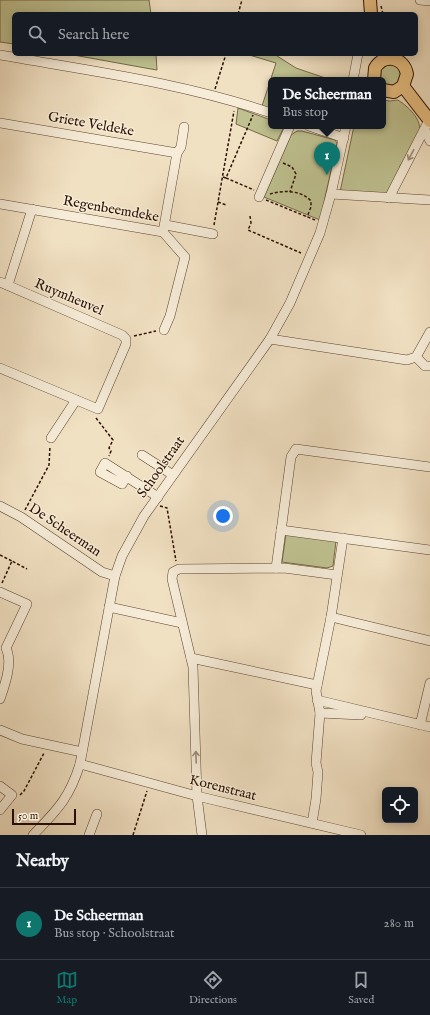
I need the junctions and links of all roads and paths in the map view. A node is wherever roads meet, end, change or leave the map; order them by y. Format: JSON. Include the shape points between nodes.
{"nodes":[{"id":1,"x":242,"y":0,"type":"edge"},
{"id":2,"x":370,"y":0,"type":"edge"},
{"id":3,"x":420,"y":0,"type":"edge"},
{"id":4,"x":430,"y":1,"type":"edge"},
{"id":5,"x":239,"y":12,"type":"edge"},
{"id":6,"x":371,"y":12,"type":"edge"},
{"id":7,"x":0,"y":55,"type":"edge"},
{"id":8,"x":225,"y":56,"type":"edge"},
{"id":9,"x":358,"y":56,"type":"edge"},
{"id":10,"x":382,"y":57,"type":"edge"},
{"id":11,"x":354,"y":77,"type":"edge"},
{"id":12,"x":372,"y":77,"type":"edge"},
{"id":13,"x":393,"y":89,"type":"edge"},
{"id":14,"x":213,"y":95,"type":"junction"},
{"id":15,"x":236,"y":101,"type":"junction"},
{"id":16,"x":256,"y":108,"type":"junction"},
{"id":17,"x":268,"y":112,"type":"edge"},
{"id":18,"x":427,"y":121,"type":"edge"},
{"id":19,"x":0,"y":123,"type":"edge"},
{"id":20,"x":184,"y":127,"type":"dead end"},
{"id":21,"x":289,"y":129,"type":"edge"},
{"id":22,"x":318,"y":129,"type":"edge"},
{"id":23,"x":346,"y":129,"type":"edge"},
{"id":24,"x":344,"y":138,"type":"junction"},
{"id":25,"x":430,"y":140,"type":"edge"},
{"id":26,"x":177,"y":153,"type":"junction"},
{"id":27,"x":275,"y":160,"type":"junction"},
{"id":28,"x":223,"y":177,"type":"junction"},
{"id":29,"x":226,"y":178,"type":"junction"},
{"id":30,"x":290,"y":192,"type":"junction"},
{"id":31,"x":331,"y":194,"type":"junction"},
{"id":32,"x":260,"y":195,"type":"junction"},
{"id":33,"x":389,"y":198,"type":"junction"},
{"id":34,"x":430,"y":200,"type":"edge"},
{"id":35,"x":218,"y":202,"type":"junction"},
{"id":36,"x":0,"y":204,"type":"edge"},
{"id":37,"x":226,"y":205,"type":"dead end"},
{"id":38,"x":32,"y":209,"type":"junction"},
{"id":39,"x":250,"y":216,"type":"dead end"},
{"id":40,"x":307,"y":217,"type":"junction"},
{"id":41,"x":322,"y":223,"type":"junction"},
{"id":42,"x":164,"y":228,"type":"junction"},
{"id":43,"x":213,"y":234,"type":"joint"},
{"id":44,"x":310,"y":256,"type":"junction"},
{"id":45,"x":4,"y":284,"type":"edge"},
{"id":46,"x":164,"y":330,"type":"joint"},
{"id":47,"x":430,"y":332,"type":"edge"},
{"id":48,"x":126,"y":339,"type":"junction"},
{"id":49,"x":270,"y":339,"type":"junction"},
{"id":50,"x":416,"y":357,"type":"junction"},
{"id":51,"x":430,"y":366,"type":"edge"},
{"id":52,"x":0,"y":368,"type":"edge"},
{"id":53,"x":76,"y":400,"type":"junction"},
{"id":54,"x":98,"y":409,"type":"junction"},
{"id":55,"x":51,"y":438,"type":"joint"},
{"id":56,"x":142,"y":455,"type":"dead end"},
{"id":57,"x":105,"y":463,"type":"joint"},
{"id":58,"x":430,"y":467,"type":"edge"},
{"id":59,"x":173,"y":475,"type":"junction"},
{"id":60,"x":155,"y":501,"type":"junction"},
{"id":61,"x":0,"y":506,"type":"edge"},
{"id":62,"x":21,"y":517,"type":"junction"},
{"id":63,"x":281,"y":530,"type":"junction"},
{"id":64,"x":343,"y":538,"type":"junction"},
{"id":65,"x":430,"y":550,"type":"edge"},
{"id":66,"x":0,"y":555,"type":"edge"},
{"id":67,"x":12,"y":561,"type":"junction"},
{"id":68,"x":276,"y":568,"type":"junction"},
{"id":69,"x":27,"y":569,"type":"dead end"},
{"id":70,"x":176,"y":570,"type":"junction"},
{"id":71,"x":337,"y":575,"type":"junction"},
{"id":72,"x":115,"y":576,"type":"junction"},
{"id":73,"x":0,"y":586,"type":"edge"},
{"id":74,"x":0,"y":592,"type":"edge"},
{"id":75,"x":109,"y":608,"type":"junction"},
{"id":76,"x":331,"y":617,"type":"junction"},
{"id":77,"x":182,"y":624,"type":"junction"},
{"id":78,"x":430,"y":641,"type":"edge"},
{"id":79,"x":191,"y":658,"type":"junction"},
{"id":80,"x":430,"y":683,"type":"edge"},
{"id":81,"x":317,"y":685,"type":"junction"},
{"id":82,"x":0,"y":699,"type":"edge"},
{"id":83,"x":317,"y":700,"type":"junction"},
{"id":84,"x":320,"y":713,"type":"junction"},
{"id":85,"x":380,"y":715,"type":"junction"},
{"id":86,"x":420,"y":725,"type":"junction"},
{"id":87,"x":430,"y":727,"type":"edge"},
{"id":88,"x":0,"y":730,"type":"edge"},
{"id":89,"x":48,"y":744,"type":"junction"},
{"id":90,"x":82,"y":752,"type":"junction"},
{"id":91,"x":80,"y":764,"type":"junction"},
{"id":92,"x":149,"y":783,"type":"junction"},
{"id":93,"x":0,"y":786,"type":"edge"},
{"id":94,"x":12,"y":795,"type":"junction"},
{"id":95,"x":197,"y":796,"type":"junction"},
{"id":96,"x":0,"y":810,"type":"edge"},
{"id":97,"x":98,"y":814,"type":"dead end"},
{"id":98,"x":312,"y":823,"type":"junction"},
{"id":99,"x":33,"y":835,"type":"edge"},
{"id":100,"x":89,"y":835,"type":"edge"},
{"id":101,"x":133,"y":835,"type":"edge"},
{"id":102,"x":202,"y":835,"type":"edge"},
{"id":103,"x":361,"y":835,"type":"edge"}],
"edges":[{"from":1,"to":5,"type":"path"},
{"from":2,"to":6,"type":"main road"},
{"from":3,"to":4,"type":"street"},
{"from":7,"to":14,"type":"street"},
{"from":8,"to":14,"type":"path"},
{"from":9,"to":11,"type":"street"},
{"from":10,"to":12,"type":"main road"},
{"from":10,"to":13,"type":"main road","via":[[400,61],[405,68],[407,79]]},
{"from":13,"to":18,"type":"main road"},
{"from":14,"to":15,"type":"street"},
{"from":15,"to":16,"type":"street"},
{"from":15,"to":28,"type":"path"},
{"from":16,"to":17,"type":"street"},
{"from":16,"to":29,"type":"path"},
{"from":18,"to":25,"type":"street"},
{"from":18,"to":33,"type":"street","one_way":true},
{"from":19,"to":26,"type":"street","name":"Griete Veldeke"},
{"from":20,"to":26,"type":"street","via":[[181,147]]},
{"from":21,"to":27,"type":"street"},
{"from":22,"to":24,"type":"street"},
{"from":23,"to":24,"type":"street","name":"Schoolstraat"},
{"from":24,"to":31,"type":"street","name":"Schoolstraat"},
{"from":26,"to":42,"type":"street"},
{"from":27,"to":30,"type":"path","via":[[295,170],[296,177]]},
{"from":27,"to":32,"type":"street"},
{"from":28,"to":29,"type":"path"},
{"from":28,"to":35,"type":"path"},
{"from":29,"to":32,"type":"path"},
{"from":30,"to":32,"type":"path"},
{"from":30,"to":40,"type":"path","via":[[306,196],[311,201]]},
{"from":31,"to":33,"type":"street"},
{"from":31,"to":41,"type":"street","name":"Schoolstraat"},
{"from":32,"to":40,"type":"path"},
{"from":33,"to":34,"type":"street"},
{"from":35,"to":37,"type":"path"},
{"from":35,"to":43,"type":"path"},
{"from":36,"to":38,"type":"street","name":"Regenbeemdeke"},
{"from":38,"to":42,"type":"street","name":"Regenbeemdeke"},
{"from":38,"to":45,"type":"street"},
{"from":39,"to":44,"type":"path","via":[[248,230]]},
{"from":40,"to":41,"type":"path"},
{"from":41,"to":44,"type":"street","name":"Schoolstraat"},
{"from":42,"to":43,"type":"street","name":"Regenbeemdeke"},
{"from":42,"to":46,"type":"street","name":"Regenbeemdeke","via":[[185,257]]},
{"from":44,"to":49,"type":"street","name":"Schoolstraat","via":[[300,284]]},
{"from":45,"to":48,"type":"street","name":"Ruymheuvel","via":[[122,334]]},
{"from":46,"to":48,"type":"path","via":[[157,327],[156,331]]},
{"from":47,"to":50,"type":"street"},
{"from":48,"to":54,"type":"street"},
{"from":49,"to":50,"type":"street","via":[[407,360]]},
{"from":49,"to":59,"type":"street","name":"Schoolstraat"},
{"from":50,"to":51,"type":"street","via":[[425,366]]},
{"from":52,"to":53,"type":"street"},
{"from":53,"to":54,"type":"street"},
{"from":53,"to":55,"type":"street"},
{"from":54,"to":57,"type":"path","via":[[95,416],[113,440],[111,452]]},
{"from":55,"to":62,"type":"path","via":[[50,465]]},
{"from":56,"to":59,"type":"street"},
{"from":57,"to":60,"type":"street","via":[[127,476]]},
{"from":58,"to":63,"type":"street","via":[[296,449],[291,457]]},
{"from":59,"to":60,"type":"street","name":"Schoolstraat"},
{"from":60,"to":70,"type":"path","via":[[167,508]]},
{"from":60,"to":72,"type":"street","name":"Schoolstraat","via":[[125,550]]},
{"from":61,"to":62,"type":"street","name":"De Scheerman"},
{"from":62,"to":72,"type":"street","name":"De Scheerman","via":[[102,572]]},
{"from":63,"to":64,"type":"street"},
{"from":63,"to":68,"type":"street"},
{"from":64,"to":65,"type":"street"},
{"from":64,"to":71,"type":"street"},
{"from":66,"to":67,"type":"path"},
{"from":67,"to":69,"type":"path"},
{"from":67,"to":73,"type":"path"},
{"from":68,"to":70,"type":"street"},
{"from":68,"to":71,"type":"street"},
{"from":70,"to":77,"type":"street","via":[[172,579]]},
{"from":71,"to":76,"type":"street"},
{"from":72,"to":75,"type":"street","name":"Schoolstraat"},
{"from":74,"to":82,"type":"street","via":[[27,604],[6,648],[9,654]]},
{"from":75,"to":77,"type":"street"},
{"from":75,"to":90,"type":"street","name":"Schoolstraat"},
{"from":76,"to":78,"type":"street"},
{"from":76,"to":81,"type":"street"},
{"from":77,"to":79,"type":"street"},
{"from":79,"to":81,"type":"street"},
{"from":95,"to":79,"type":"street","one_way":true},
{"from":80,"to":86,"type":"street"},
{"from":81,"to":83,"type":"street"},
{"from":83,"to":84,"type":"street"},
{"from":83,"to":85,"type":"street"},
{"from":84,"to":85,"type":"street"},
{"from":84,"to":98,"type":"street","via":[[316,763],[318,772]]},
{"from":85,"to":86,"type":"street"},
{"from":86,"to":87,"type":"street"},
{"from":88,"to":89,"type":"street"},
{"from":89,"to":90,"type":"street"},
{"from":89,"to":94,"type":"path","via":[[24,791],[19,796]]},
{"from":90,"to":91,"type":"street","name":"Schoolstraat"},
{"from":91,"to":92,"type":"street","name":"Korenstraat"},
{"from":91,"to":99,"type":"street","name":"Schoolstraat","via":[[61,806]]},
{"from":92,"to":95,"type":"street","name":"Korenstraat"},
{"from":92,"to":101,"type":"path"},
{"from":93,"to":94,"type":"street"},
{"from":94,"to":96,"type":"street"},
{"from":95,"to":98,"type":"street","name":"Korenstraat"},
{"from":95,"to":102,"type":"street"},
{"from":97,"to":100,"type":"street"},
{"from":98,"to":103,"type":"street","name":"Korenstraat"}]}
